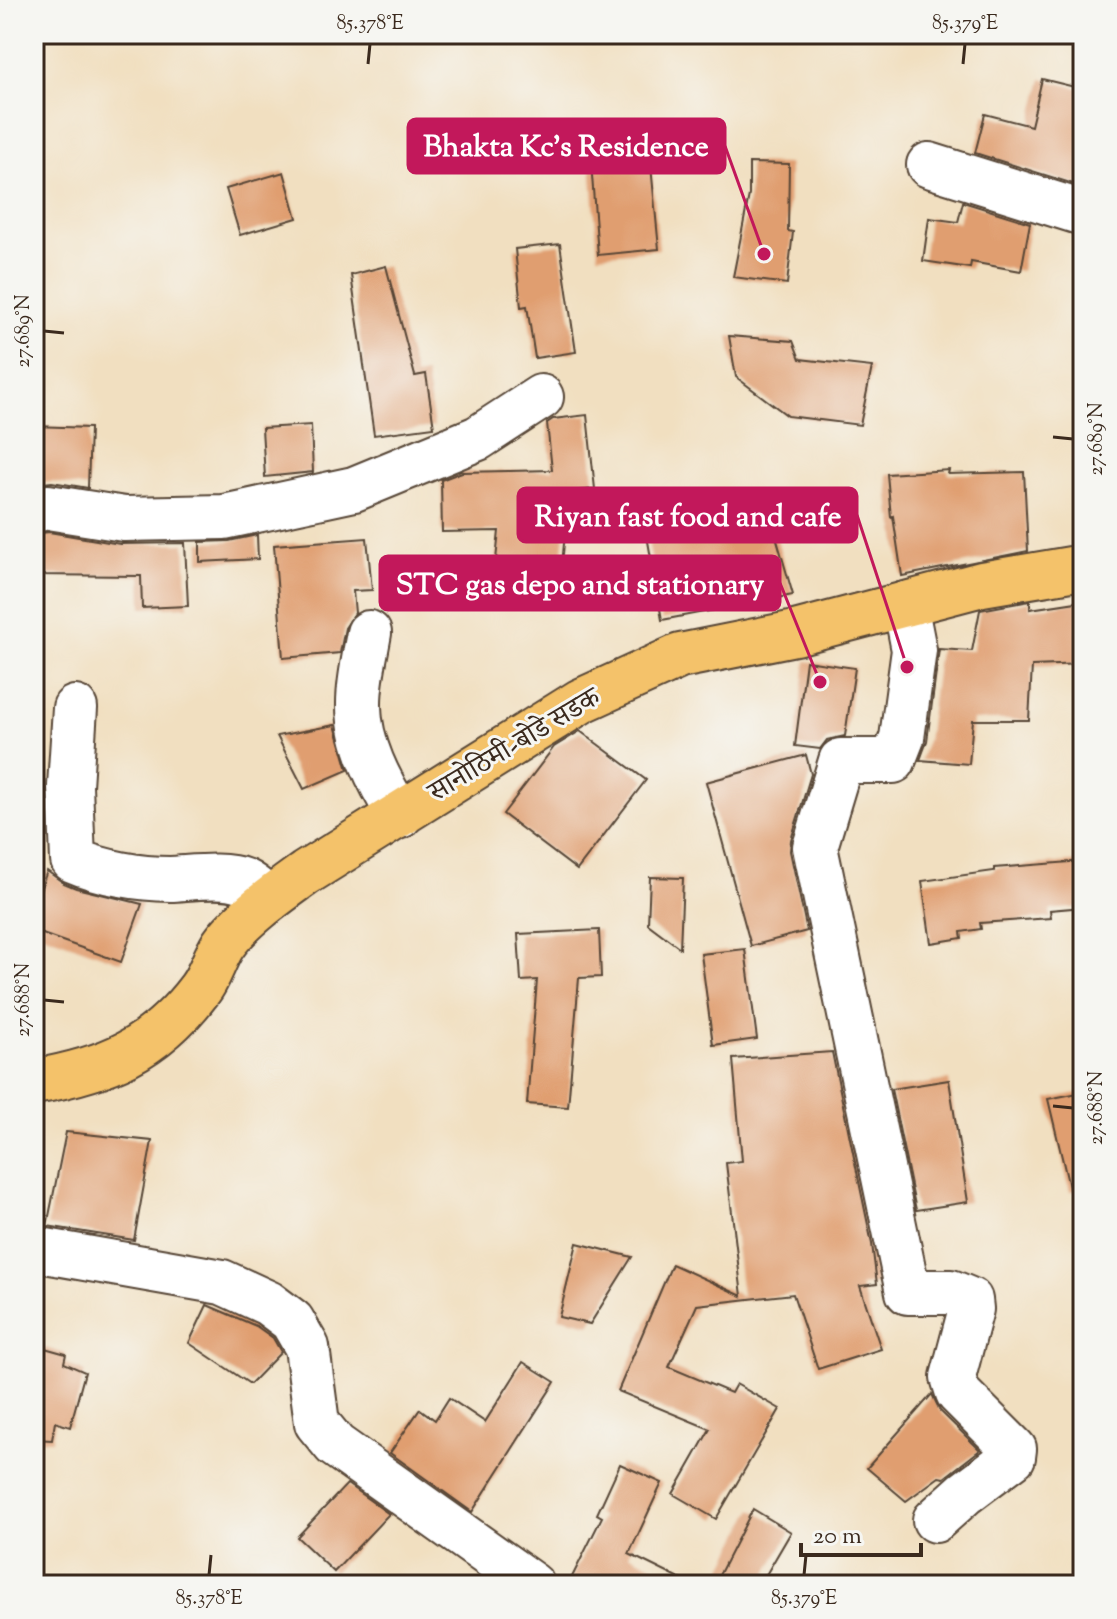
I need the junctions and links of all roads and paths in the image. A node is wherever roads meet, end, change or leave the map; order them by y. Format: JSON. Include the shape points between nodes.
{"nodes":[{"id":1,"x":929,"y":165,"type":"dead end"},
{"id":2,"x":1083,"y":213,"type":"edge"},
{"id":3,"x":541,"y":397,"type":"dead end"},
{"id":4,"x":34,"y":510,"type":"edge"},
{"id":5,"x":1083,"y":567,"type":"edge"},
{"id":6,"x":905,"y":604,"type":"junction"},
{"id":7,"x":369,"y":633,"type":"dead end"},
{"id":8,"x":75,"y":708,"type":"dead end"},
{"id":9,"x":400,"y":816,"type":"junction"},
{"id":10,"x":269,"y":900,"type":"junction"},
{"id":11,"x":34,"y":1082,"type":"edge"},
{"id":12,"x":34,"y":1249,"type":"edge"},
{"id":13,"x":935,"y":1520,"type":"dead end"},
{"id":14,"x":532,"y":1585,"type":"edge"}],
"edges":[{"from":1,"to":2,"type":"street"},
{"from":3,"to":4,"type":"street","via":[[478,438],[354,489],[224,517],[124,519],[48,507]]},
{"from":5,"to":6,"type":"main road","name":"सानोठिमी-बोडे सडक"},
{"from":6,"to":9,"type":"main road","name":"सानोठिमी-बोडे सडक","via":[[680,656],[581,701]]},
{"from":6,"to":13,"type":"street","via":[[914,650],[902,738],[893,761],[841,761],[815,847],[908,1292],[951,1292],[970,1300],[953,1377],[958,1393],[1014,1449],[1013,1457]]},
{"from":7,"to":9,"type":"street","via":[[359,705],[362,731],[381,784]]},
{"from":8,"to":10,"type":"street","via":[[73,860],[135,876],[244,881]]},
{"from":9,"to":10,"type":"main road","name":"सानोठिमी-बोडे सडक"},
{"from":10,"to":11,"type":"main road","name":"सानोठिमी-बोडे सडक","via":[[224,944],[177,1018],[148,1043],[108,1065]]},
{"from":12,"to":14,"type":"street","via":[[222,1282],[268,1303],[292,1321],[307,1347],[317,1423],[335,1445]]}]}
